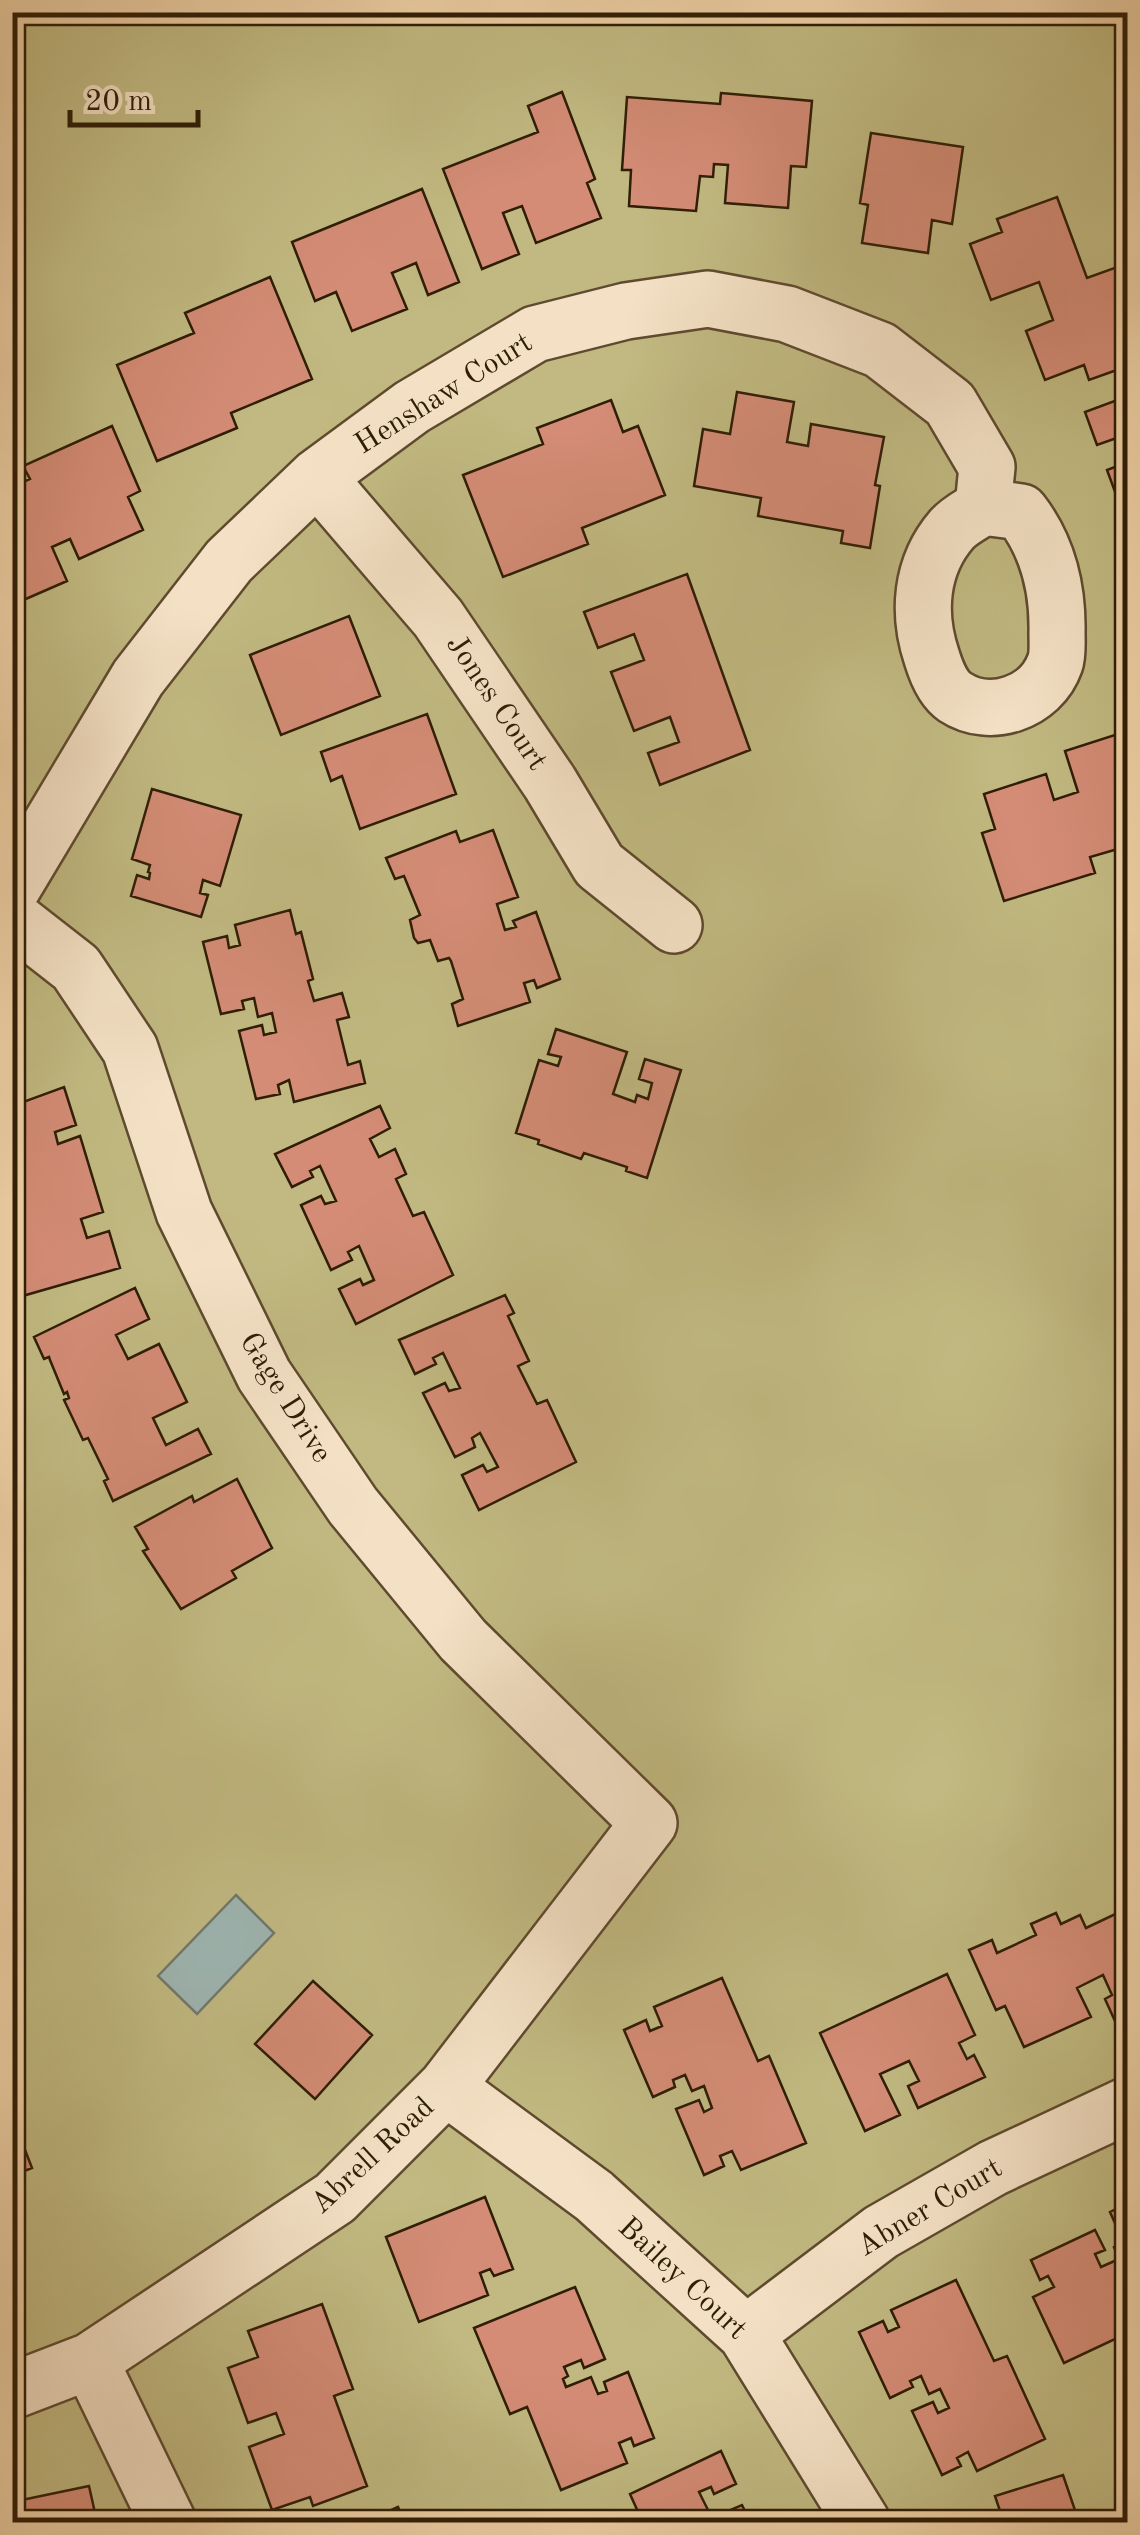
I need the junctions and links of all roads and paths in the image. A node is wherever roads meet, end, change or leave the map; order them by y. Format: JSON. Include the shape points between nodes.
{"nodes":[{"id":1,"x":317,"y":477,"type":"junction"},
{"id":2,"x":983,"y":507,"type":"dead end"},
{"id":3,"x":12,"y":889,"type":"edge"},
{"id":4,"x":12,"y":918,"type":"edge"},
{"id":5,"x":674,"y":926,"type":"dead end"},
{"id":6,"x":649,"y":1823,"type":"joint"},
{"id":7,"x":446,"y":2087,"type":"junction"},
{"id":8,"x":1128,"y":2105,"type":"edge"},
{"id":9,"x":746,"y":2334,"type":"junction"},
{"id":10,"x":90,"y":2361,"type":"junction"},
{"id":11,"x":12,"y":2391,"type":"edge"},
{"id":12,"x":168,"y":2522,"type":"edge"},
{"id":13,"x":862,"y":2522,"type":"edge"}],
"edges":[{"from":1,"to":2,"type":"street","name":"Henshaw Court","via":[[412,407],[535,334],[708,299],[787,314],[880,350],[950,404],[987,467]]},
{"from":1,"to":3,"type":"street","name":"Henshaw Court","via":[[229,561],[138,678]]},
{"from":1,"to":5,"type":"street","name":"Jones Court","via":[[438,618],[599,865]]},
{"from":4,"to":6,"type":"street","name":"Gage Drive","via":[[76,968],[130,1049],[184,1212],[264,1374],[353,1506],[463,1640]]},
{"from":6,"to":7,"type":"street","name":"Abrell Road"},
{"from":7,"to":9,"type":"street","name":"Bailey Court","via":[[594,2196]]},
{"from":7,"to":10,"type":"street","name":"Abrell Road","via":[[335,2198]]},
{"from":8,"to":9,"type":"street","name":"Abner Court","via":[[994,2168],[881,2232]]},
{"from":9,"to":13,"type":"street","name":"Bailey Court"},
{"from":10,"to":11,"type":"street","name":"Abrell Road"},
{"from":10,"to":12,"type":"street"}]}
